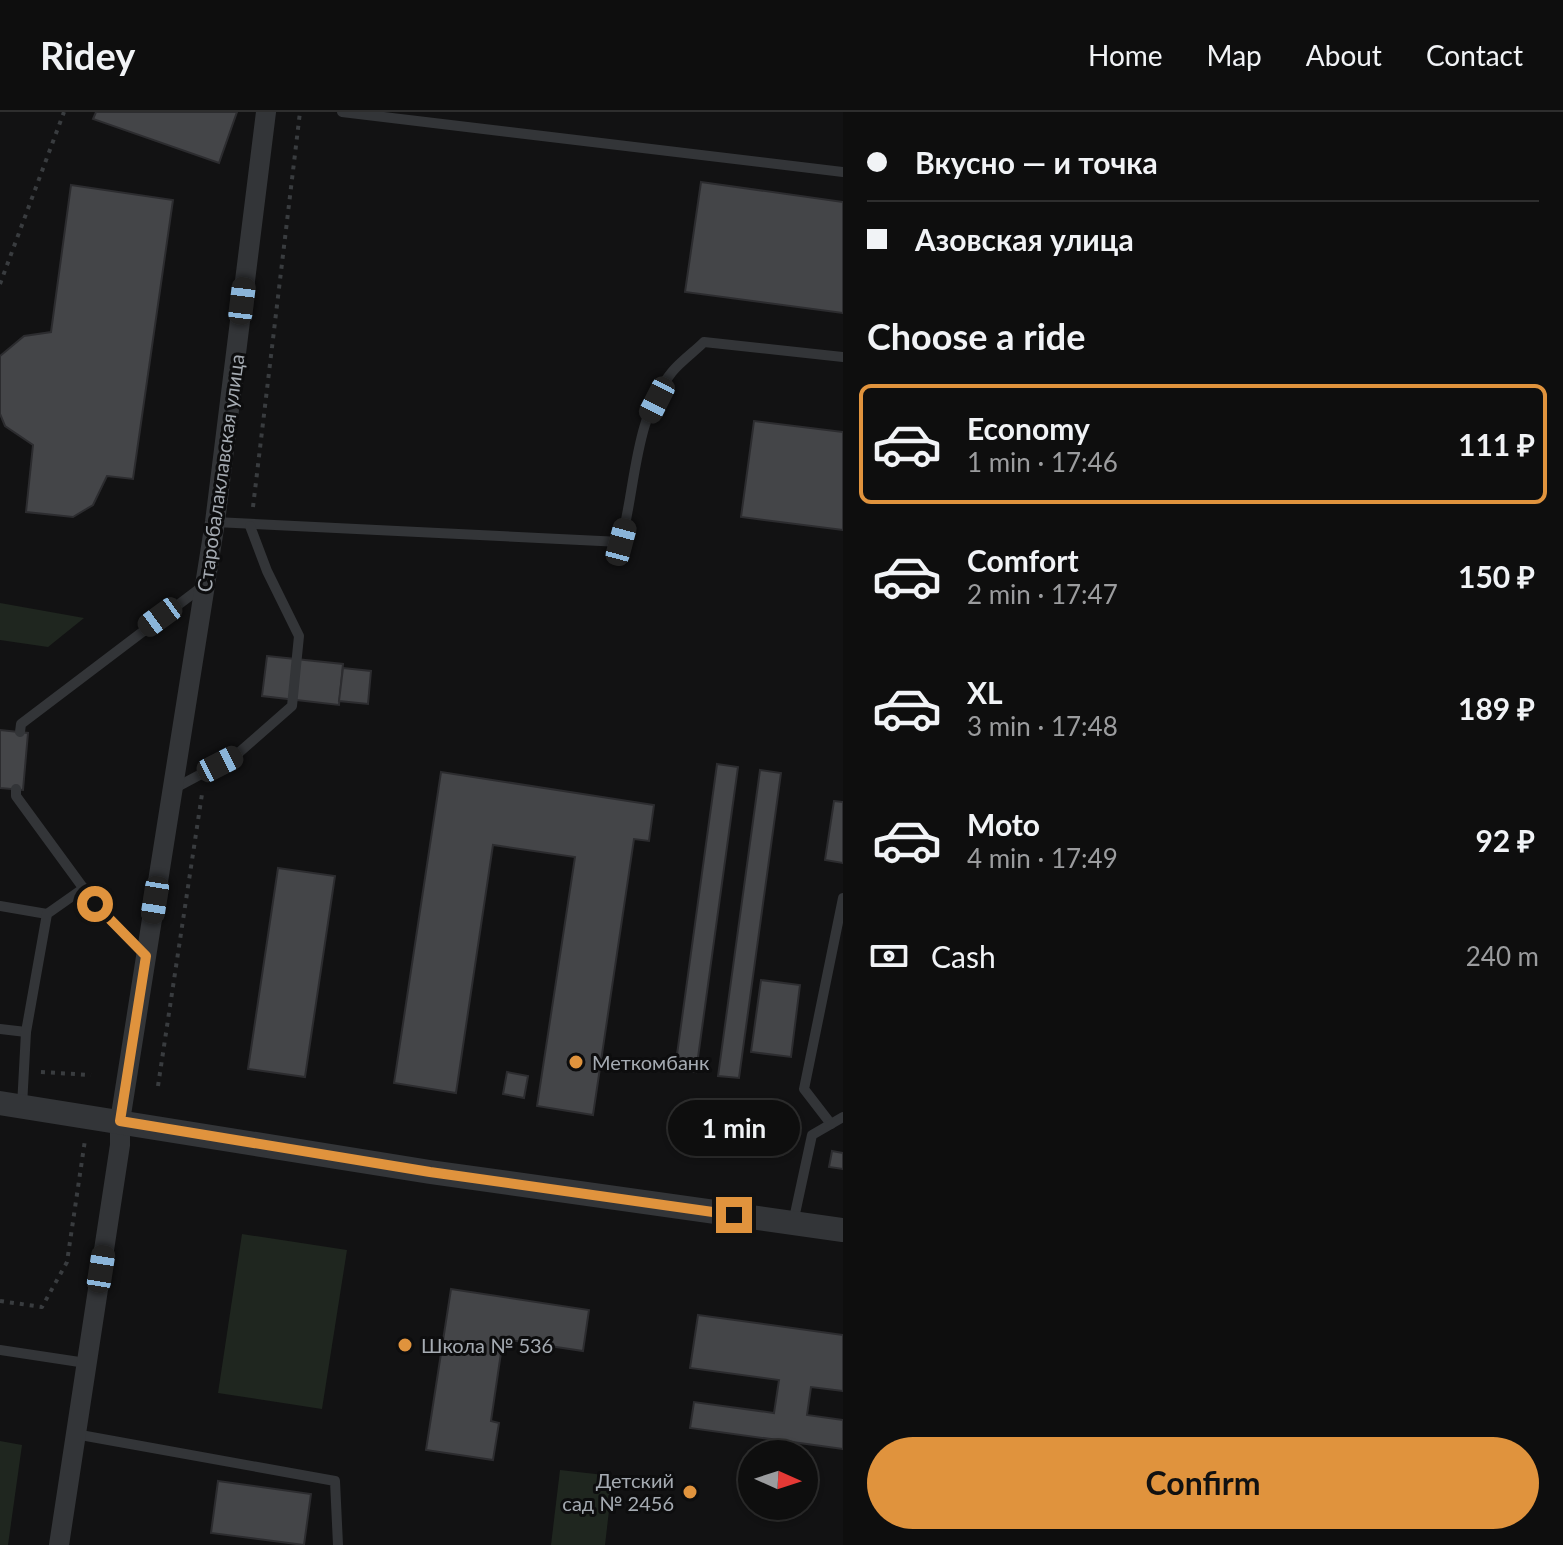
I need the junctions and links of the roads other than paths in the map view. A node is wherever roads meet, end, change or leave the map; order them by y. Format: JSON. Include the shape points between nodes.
{"nodes":[{"id":1,"x":266,"y":112,"type":"edge"},
{"id":2,"x":342,"y":112,"type":"edge"},
{"id":3,"x":843,"y":172,"type":"edge"},
{"id":4,"x":843,"y":357,"type":"edge"},
{"id":5,"x":215,"y":522,"type":"junction"},
{"id":6,"x":250,"y":526,"type":"junction"},
{"id":7,"x":205,"y":585,"type":"junction"},
{"id":8,"x":20,"y":732,"type":"dead end"},
{"id":9,"x":173,"y":788,"type":"junction"},
{"id":10,"x":16,"y":789,"type":"dead end"},
{"id":11,"x":84,"y":888,"type":"junction"},
{"id":12,"x":843,"y":898,"type":"edge"},
{"id":13,"x":0,"y":906,"type":"edge"},
{"id":14,"x":47,"y":914,"type":"junction"},
{"id":15,"x":146,"y":956,"type":"junction"},
{"id":16,"x":0,"y":1029,"type":"edge"},
{"id":17,"x":26,"y":1032,"type":"junction"},
{"id":18,"x":11,"y":1104,"type":"edge"},
{"id":19,"x":843,"y":1117,"type":"edge"},
{"id":20,"x":120,"y":1121,"type":"junction"},
{"id":21,"x":831,"y":1124,"type":"junction"},
{"id":22,"x":793,"y":1223,"type":"junction"},
{"id":23,"x":843,"y":1230,"type":"edge"},
{"id":24,"x":0,"y":1350,"type":"edge"},
{"id":25,"x":86,"y":1363,"type":"junction"},
{"id":26,"x":75,"y":1434,"type":"junction"},
{"id":27,"x":59,"y":1545,"type":"edge"},
{"id":28,"x":338,"y":1545,"type":"edge"}],
"edges":[{"from":1,"to":5,"type":"street","name":"Старобалаклавская улица"},
{"from":2,"to":3,"type":"lane"},
{"from":4,"to":6,"type":"lane","via":[[704,342],[671,372],[643,428],[621,542]]},
{"from":5,"to":6,"type":"lane"},
{"from":5,"to":7,"type":"street","name":"Старобалаклавская улица"},
{"from":6,"to":9,"type":"lane","via":[[299,636],[292,706],[235,756]]},
{"from":7,"to":8,"type":"lane","via":[[21,724]]},
{"from":7,"to":9,"type":"street","name":"Старобалаклавская улица"},
{"from":9,"to":15,"type":"street","name":"Старобалаклавская улица"},
{"from":10,"to":11,"type":"lane"},
{"from":11,"to":14,"type":"lane"},
{"from":11,"to":15,"type":"lane"},
{"from":12,"to":21,"type":"lane","via":[[804,1089]]},
{"from":13,"to":14,"type":"lane"},
{"from":14,"to":17,"type":"lane"},
{"from":15,"to":20,"type":"street","name":"Старобалаклавская улица"},
{"from":16,"to":17,"type":"lane"},
{"from":17,"to":18,"type":"lane","via":[[26,1071]]},
{"from":18,"to":20,"type":"street"},
{"from":19,"to":21,"type":"lane"},
{"from":20,"to":22,"type":"street"},
{"from":20,"to":25,"type":"street","name":"Старобалаклавская улица"},
{"from":21,"to":22,"type":"lane","via":[[812,1135]]},
{"from":22,"to":23,"type":"street"},
{"from":24,"to":25,"type":"lane"},
{"from":25,"to":26,"type":"street","name":"Старобалаклавская улица"},
{"from":26,"to":27,"type":"street","name":"Старобалаклавская улица"},
{"from":26,"to":28,"type":"lane","via":[[335,1481]]}]}
